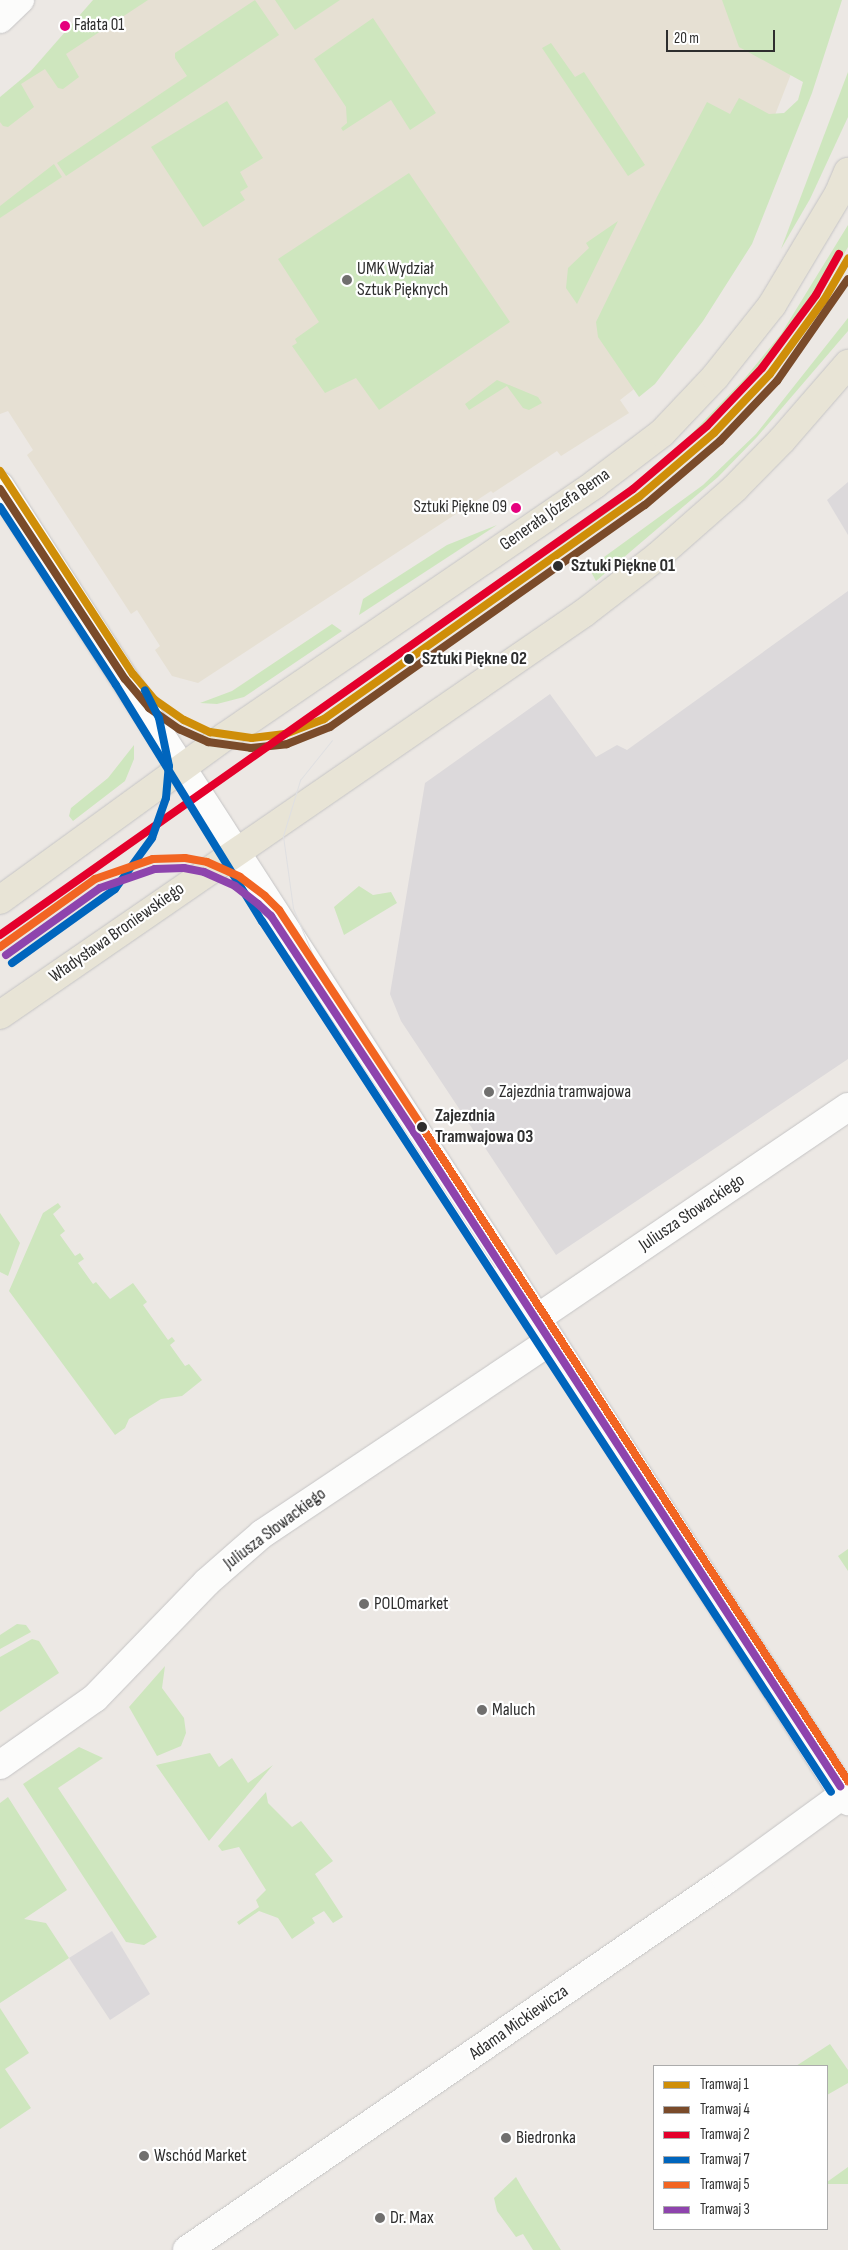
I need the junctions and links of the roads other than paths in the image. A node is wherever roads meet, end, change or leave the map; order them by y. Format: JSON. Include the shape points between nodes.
{"nodes":[{"id":1,"x":20,"y":0,"type":"edge"},
{"id":2,"x":0,"y":19,"type":"edge"},
{"id":3,"x":848,"y":172,"type":"edge"},
{"id":4,"x":848,"y":364,"type":"edge"},
{"id":5,"x":0,"y":486,"type":"edge"},
{"id":6,"x":182,"y":768,"type":"junction"},
{"id":7,"x":235,"y":852,"type":"junction"},
{"id":8,"x":0,"y":900,"type":"edge"},
{"id":9,"x":0,"y":1015,"type":"edge"},
{"id":10,"x":848,"y":1107,"type":"edge"},
{"id":11,"x":543,"y":1330,"type":"junction"},
{"id":12,"x":0,"y":1765,"type":"edge"},
{"id":13,"x":846,"y":1796,"type":"edge"},
{"id":14,"x":187,"y":2250,"type":"edge"}],
"edges":[{"from":1,"to":2,"type":"street"},
{"from":3,"to":6,"type":"main road","name":"Generała Józefa Bema","via":[[839,193],[772,305],[715,377],[662,432],[595,484],[346,652]]},
{"from":4,"to":7,"type":"main road","via":[[768,454],[658,556],[584,613]]},
{"from":5,"to":6,"type":"street"},
{"from":6,"to":7,"type":"street"},
{"from":6,"to":8,"type":"main road"},
{"from":7,"to":9,"type":"main road","name":"Władysława Broniewskiego"},
{"from":7,"to":11,"type":"street"},
{"from":10,"to":11,"type":"street","name":"Juliusza Słowackiego"},
{"from":11,"to":12,"type":"street","name":"Juliusza Słowackiego","via":[[262,1534],[207,1582],[95,1698]]},
{"from":11,"to":13,"type":"street"},
{"from":13,"to":14,"type":"street","name":"Adama Mickiewicza"}]}
